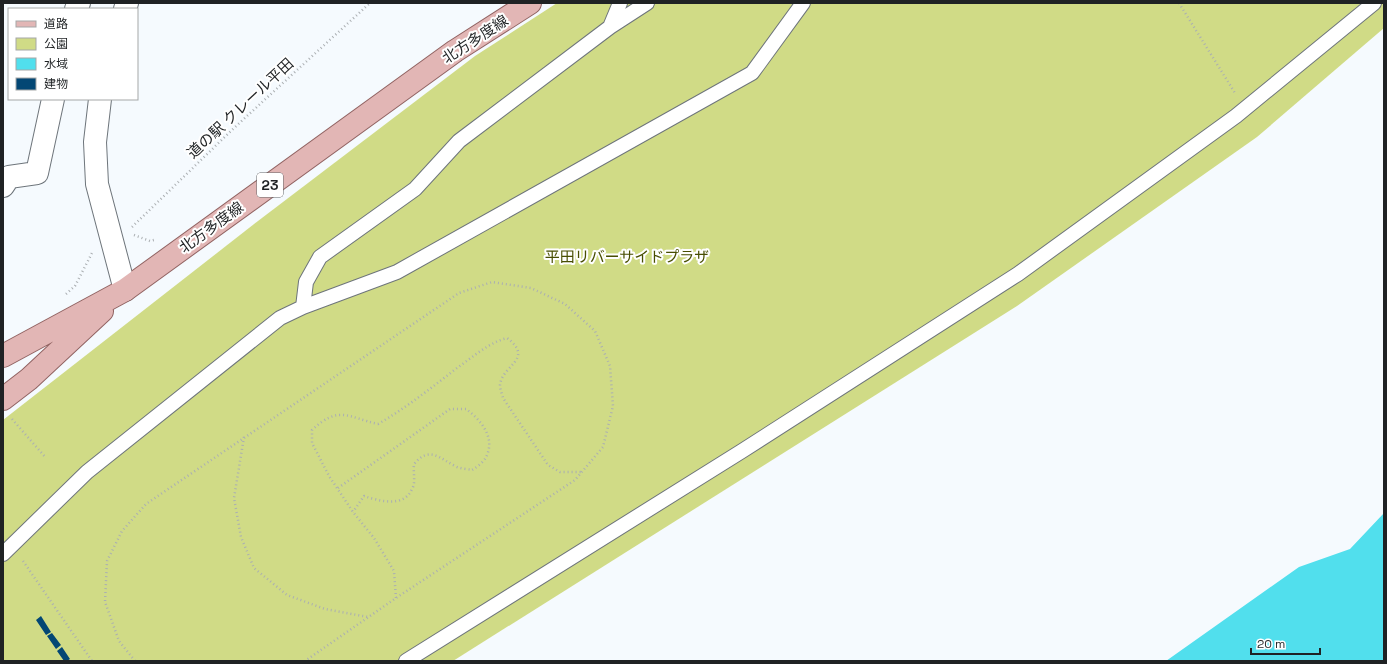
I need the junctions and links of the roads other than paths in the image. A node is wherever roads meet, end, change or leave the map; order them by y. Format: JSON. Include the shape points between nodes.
{"nodes":[{"id":1,"x":530,"y":3,"type":"edge"},
{"id":2,"x":620,"y":3,"type":"edge"},
{"id":3,"x":647,"y":3,"type":"edge"},
{"id":4,"x":803,"y":3,"type":"edge"},
{"id":5,"x":1374,"y":3,"type":"edge"},
{"id":6,"x":610,"y":27,"type":"junction"},
{"id":7,"x":53,"y":100,"type":"edge"},
{"id":8,"x":100,"y":100,"type":"edge"},
{"id":9,"x":3,"y":186,"type":"edge"},
{"id":10,"x":125,"y":290,"type":"junction"},
{"id":11,"x":304,"y":307,"type":"junction"},
{"id":12,"x":3,"y":356,"type":"edge"},
{"id":13,"x":7,"y":409,"type":"edge"},
{"id":14,"x":7,"y":550,"type":"edge"},
{"id":15,"x":406,"y":661,"type":"edge"}],
"edges":[{"from":1,"to":10,"type":"main road","name":"北方多度線","number":"23","via":[[455,51]]},
{"from":2,"to":6,"type":"lane"},
{"from":3,"to":6,"type":"lane"},
{"from":4,"to":11,"type":"lane","via":[[752,72],[397,272]]},
{"from":5,"to":15,"type":"lane","via":[[1245,109],[1018,274],[742,451]]},
{"from":6,"to":11,"type":"lane","via":[[459,141],[415,189],[320,257],[306,282]]},
{"from":7,"to":9,"type":"street","via":[[37,173],[9,177]]},
{"from":8,"to":10,"type":"street","via":[[95,142],[97,184]]},
{"from":10,"to":12,"type":"main road","name":"北方多度線","number":"23"},
{"from":10,"to":13,"type":"main road","via":[[29,379]]},
{"from":11,"to":14,"type":"lane","via":[[280,318],[87,472]]}]}
